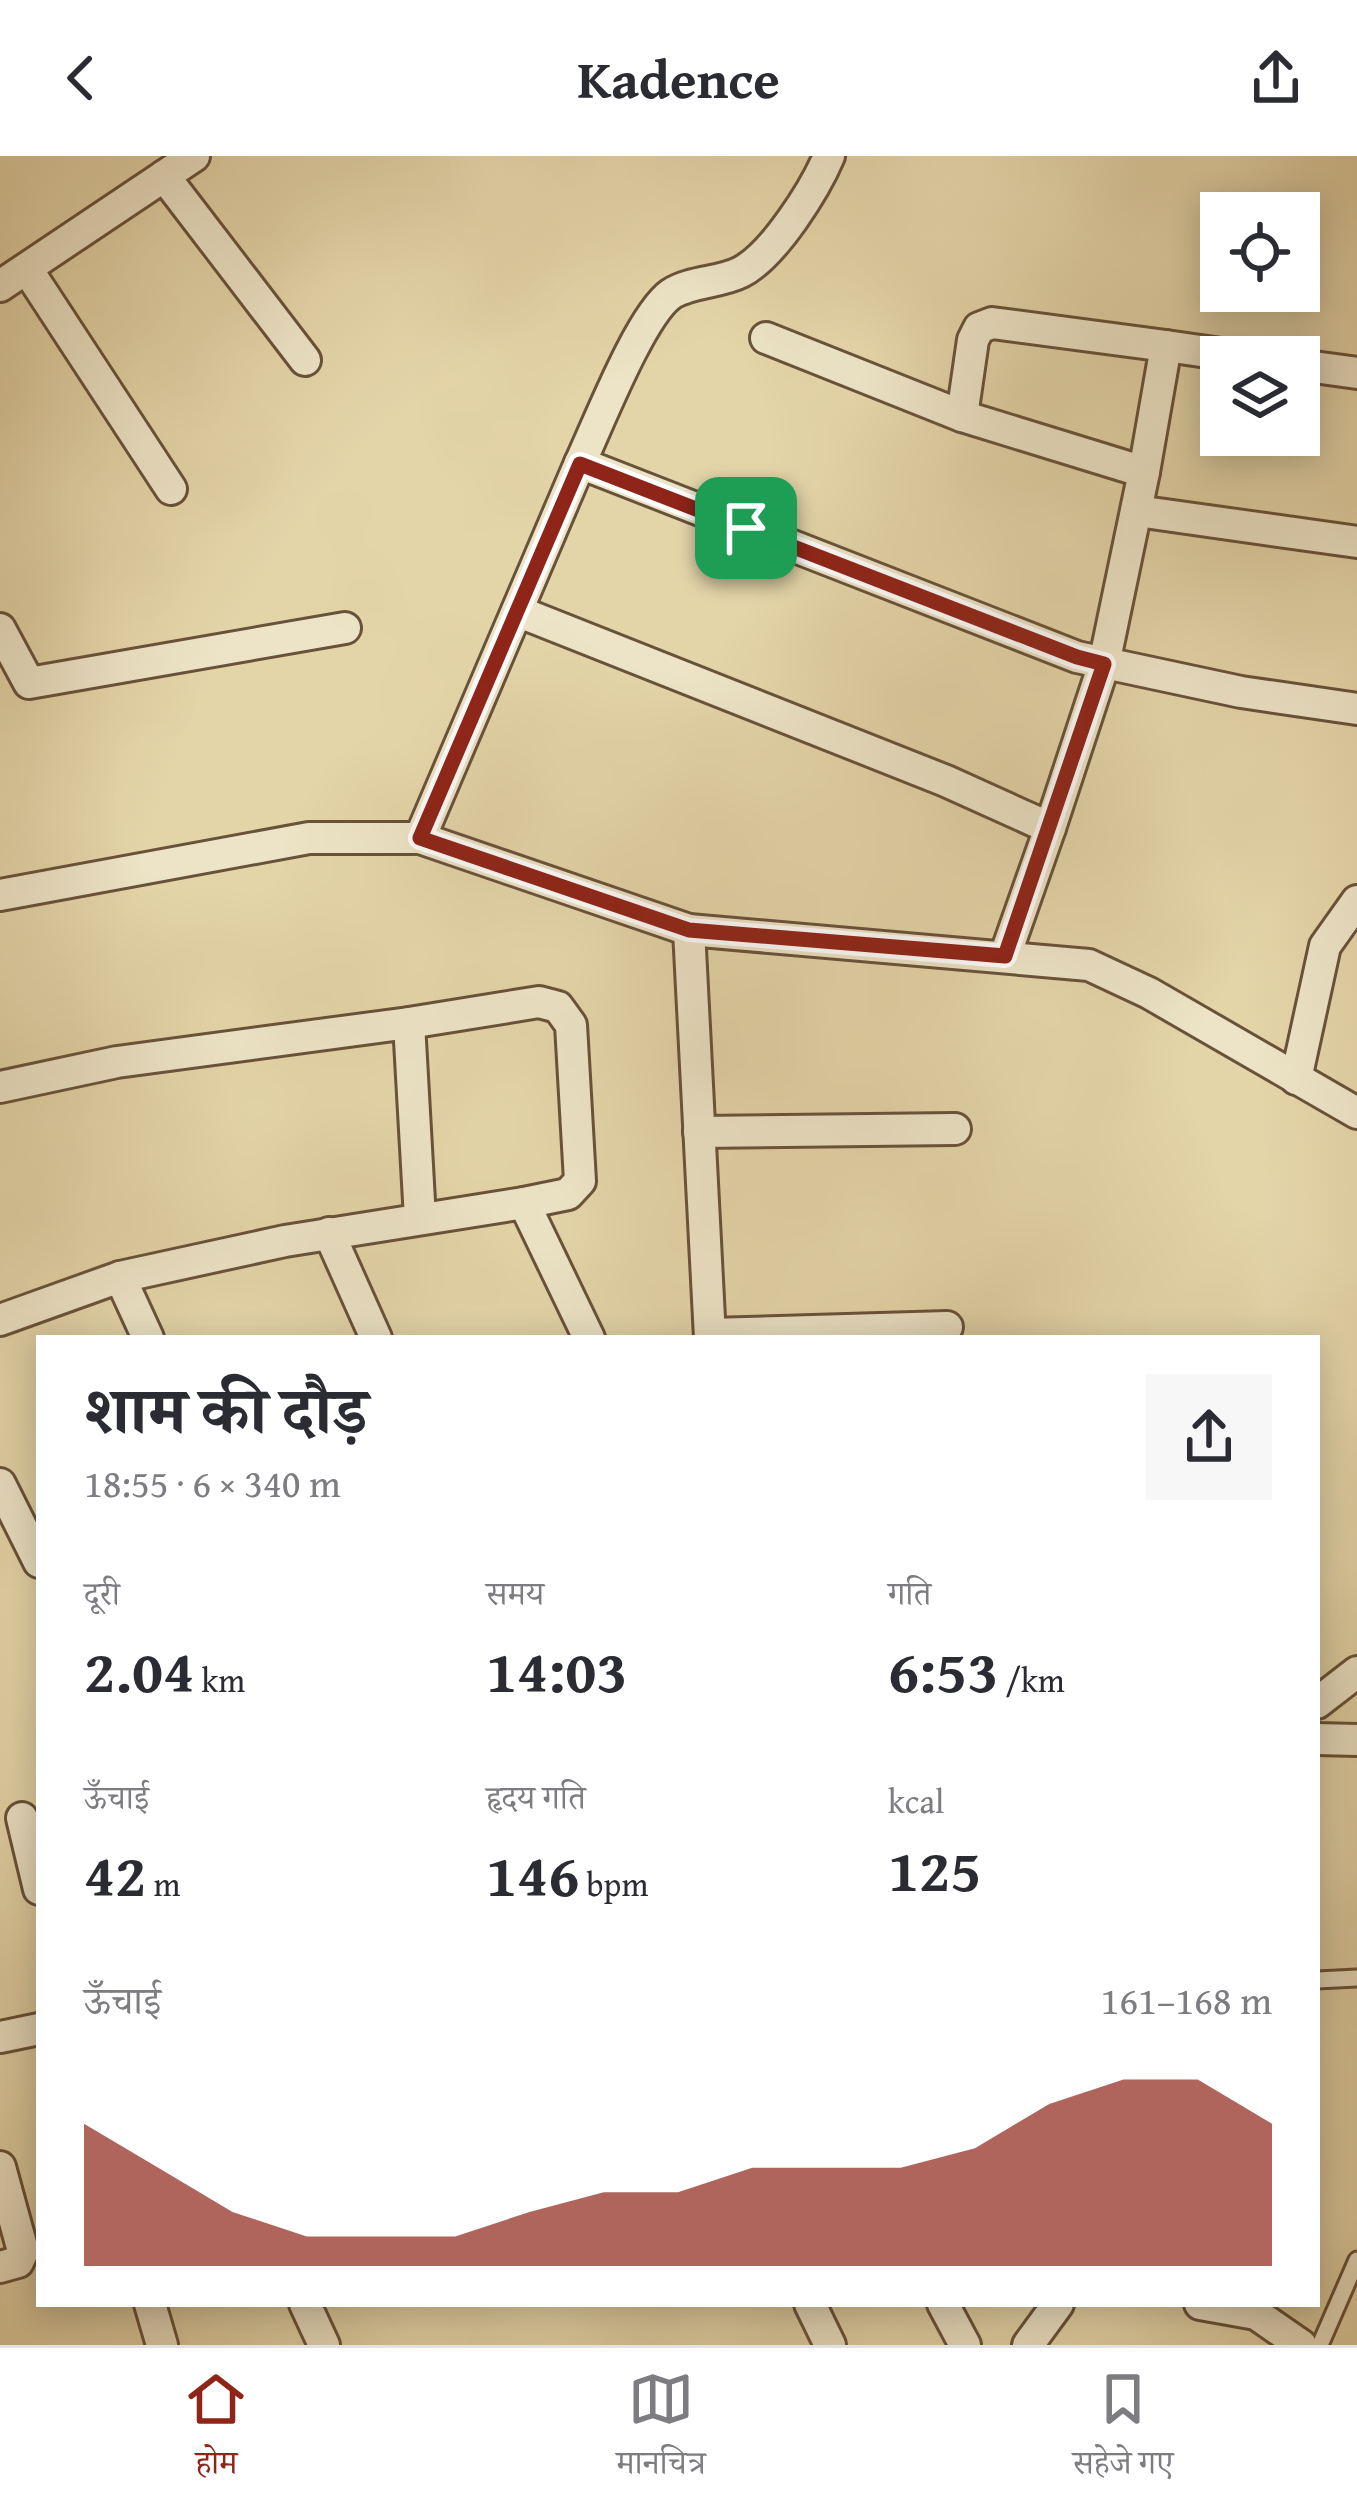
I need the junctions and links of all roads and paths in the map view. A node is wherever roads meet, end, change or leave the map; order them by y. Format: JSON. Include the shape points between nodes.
{"nodes":[{"id":1,"x":194,"y":156,"type":"edge"},
{"id":2,"x":830,"y":156,"type":"edge"},
{"id":3,"x":164,"y":176,"type":"junction"},
{"id":4,"x":27,"y":269,"type":"junction"},
{"id":5,"x":0,"y":286,"type":"edge"},
{"id":6,"x":766,"y":338,"type":"dead end"},
{"id":7,"x":1166,"y":346,"type":"junction"},
{"id":8,"x":1200,"y":351,"type":"edge"},
{"id":9,"x":305,"y":360,"type":"dead end"},
{"id":10,"x":1320,"y":368,"type":"edge"},
{"id":11,"x":1357,"y":373,"type":"edge"},
{"id":12,"x":962,"y":416,"type":"junction"},
{"id":13,"x":580,"y":464,"type":"junction"},
{"id":14,"x":1144,"y":472,"type":"junction"},
{"id":15,"x":171,"y":489,"type":"dead end"},
{"id":16,"x":1137,"y":512,"type":"junction"},
{"id":17,"x":1357,"y":542,"type":"edge"},
{"id":18,"x":517,"y":611,"type":"junction"},
{"id":19,"x":345,"y":628,"type":"dead end"},
{"id":20,"x":0,"y":629,"type":"edge"},
{"id":21,"x":1104,"y":664,"type":"junction"},
{"id":22,"x":15,"y":686,"type":"edge"},
{"id":23,"x":1357,"y":709,"type":"edge"},
{"id":24,"x":1050,"y":828,"type":"junction"},
{"id":25,"x":420,"y":838,"type":"junction"},
{"id":26,"x":0,"y":895,"type":"edge"},
{"id":27,"x":1357,"y":901,"type":"edge"},
{"id":28,"x":1347,"y":929,"type":"edge"},
{"id":29,"x":689,"y":930,"type":"junction"},
{"id":30,"x":1005,"y":956,"type":"junction"},
{"id":31,"x":409,"y":1023,"type":"junction"},
{"id":32,"x":1296,"y":1079,"type":"junction"},
{"id":33,"x":0,"y":1087,"type":"edge"},
{"id":34,"x":1357,"y":1113,"type":"edge"},
{"id":35,"x":955,"y":1129,"type":"dead end"},
{"id":36,"x":699,"y":1132,"type":"junction"},
{"id":37,"x":524,"y":1203,"type":"junction"},
{"id":38,"x":420,"y":1219,"type":"junction"},
{"id":39,"x":329,"y":1234,"type":"junction"},
{"id":40,"x":120,"y":1276,"type":"junction"},
{"id":41,"x":0,"y":1320,"type":"edge"},
{"id":42,"x":947,"y":1327,"type":"dead end"},
{"id":43,"x":147,"y":1335,"type":"edge"},
{"id":44,"x":375,"y":1335,"type":"edge"},
{"id":45,"x":589,"y":1335,"type":"edge"},
{"id":46,"x":710,"y":1335,"type":"edge"},
{"id":47,"x":736,"y":1335,"type":"edge"},
{"id":48,"x":0,"y":1484,"type":"edge"},
{"id":49,"x":36,"y":1556,"type":"edge"},
{"id":50,"x":1357,"y":1672,"type":"edge"},
{"id":51,"x":1320,"y":1701,"type":"edge"},
{"id":52,"x":1320,"y":1739,"type":"edge"},
{"id":53,"x":1357,"y":1740,"type":"edge"},
{"id":54,"x":20,"y":1818,"type":"edge"},
{"id":55,"x":36,"y":1878,"type":"edge"},
{"id":56,"x":1357,"y":1978,"type":"edge"},
{"id":57,"x":1320,"y":1979,"type":"edge"},
{"id":58,"x":36,"y":2030,"type":"edge"},
{"id":59,"x":0,"y":2037,"type":"edge"},
{"id":60,"x":0,"y":2167,"type":"edge"},
{"id":61,"x":1357,"y":2260,"type":"edge"},
{"id":62,"x":0,"y":2267,"type":"edge"},
{"id":63,"x":151,"y":2307,"type":"edge"},
{"id":64,"x":306,"y":2307,"type":"edge"},
{"id":65,"x":811,"y":2307,"type":"edge"},
{"id":66,"x":946,"y":2307,"type":"edge"},
{"id":67,"x":1056,"y":2307,"type":"edge"},
{"id":68,"x":1216,"y":2307,"type":"edge"},
{"id":69,"x":162,"y":2345,"type":"edge"},
{"id":70,"x":325,"y":2345,"type":"edge"},
{"id":71,"x":830,"y":2345,"type":"edge"},
{"id":72,"x":965,"y":2345,"type":"edge"},
{"id":73,"x":1028,"y":2345,"type":"edge"},
{"id":74,"x":1301,"y":2345,"type":"edge"},
{"id":75,"x":1321,"y":2345,"type":"edge"}],
"edges":[{"from":1,"to":3,"type":"street"},
{"from":2,"to":13,"type":"street","via":[[764,255],[741,273],[673,292],[653,312]]},
{"from":3,"to":4,"type":"street"},
{"from":3,"to":9,"type":"street"},
{"from":4,"to":5,"type":"street"},
{"from":4,"to":15,"type":"street"},
{"from":6,"to":12,"type":"street"},
{"from":7,"to":8,"type":"street"},
{"from":7,"to":12,"type":"street","via":[[992,323],[973,340]]},
{"from":7,"to":14,"type":"street"},
{"from":10,"to":11,"type":"street"},
{"from":12,"to":14,"type":"street"},
{"from":13,"to":18,"type":"street"},
{"from":13,"to":21,"type":"street"},
{"from":14,"to":16,"type":"street"},
{"from":16,"to":17,"type":"street"},
{"from":16,"to":21,"type":"street"},
{"from":18,"to":24,"type":"street"},
{"from":18,"to":25,"type":"street"},
{"from":19,"to":22,"type":"street"},
{"from":20,"to":22,"type":"street"},
{"from":21,"to":23,"type":"street"},
{"from":21,"to":24,"type":"street"},
{"from":24,"to":30,"type":"street"},
{"from":25,"to":26,"type":"street","via":[[309,838]]},
{"from":25,"to":29,"type":"street"},
{"from":27,"to":28,"type":"street"},
{"from":28,"to":32,"type":"street","via":[[1325,946]]},
{"from":29,"to":30,"type":"street"},
{"from":29,"to":36,"type":"street"},
{"from":30,"to":32,"type":"street","via":[[1089,965]]},
{"from":31,"to":33,"type":"street"},
{"from":31,"to":37,"type":"street","via":[[539,1002],[558,1007],[571,1025],[580,1181],[568,1193]]},
{"from":31,"to":38,"type":"street"},
{"from":32,"to":34,"type":"street"},
{"from":35,"to":36,"type":"street"},
{"from":36,"to":46,"type":"street"},
{"from":37,"to":38,"type":"street"},
{"from":37,"to":45,"type":"street"},
{"from":38,"to":39,"type":"street"},
{"from":39,"to":40,"type":"street"},
{"from":39,"to":44,"type":"street"},
{"from":40,"to":41,"type":"street"},
{"from":40,"to":43,"type":"street"},
{"from":42,"to":47,"type":"street"},
{"from":48,"to":49,"type":"street"},
{"from":50,"to":51,"type":"street"},
{"from":52,"to":53,"type":"street"},
{"from":54,"to":55,"type":"street"},
{"from":56,"to":57,"type":"lane"},
{"from":58,"to":59,"type":"street"},
{"from":60,"to":62,"type":"street","via":[[22,2251],[18,2262]]},
{"from":61,"to":75,"type":"lane"},
{"from":63,"to":69,"type":"street"},
{"from":64,"to":70,"type":"street"},
{"from":65,"to":71,"type":"street"},
{"from":66,"to":72,"type":"street"},
{"from":67,"to":73,"type":"street"},
{"from":68,"to":74,"type":"street","via":[[1256,2314]]}]}
